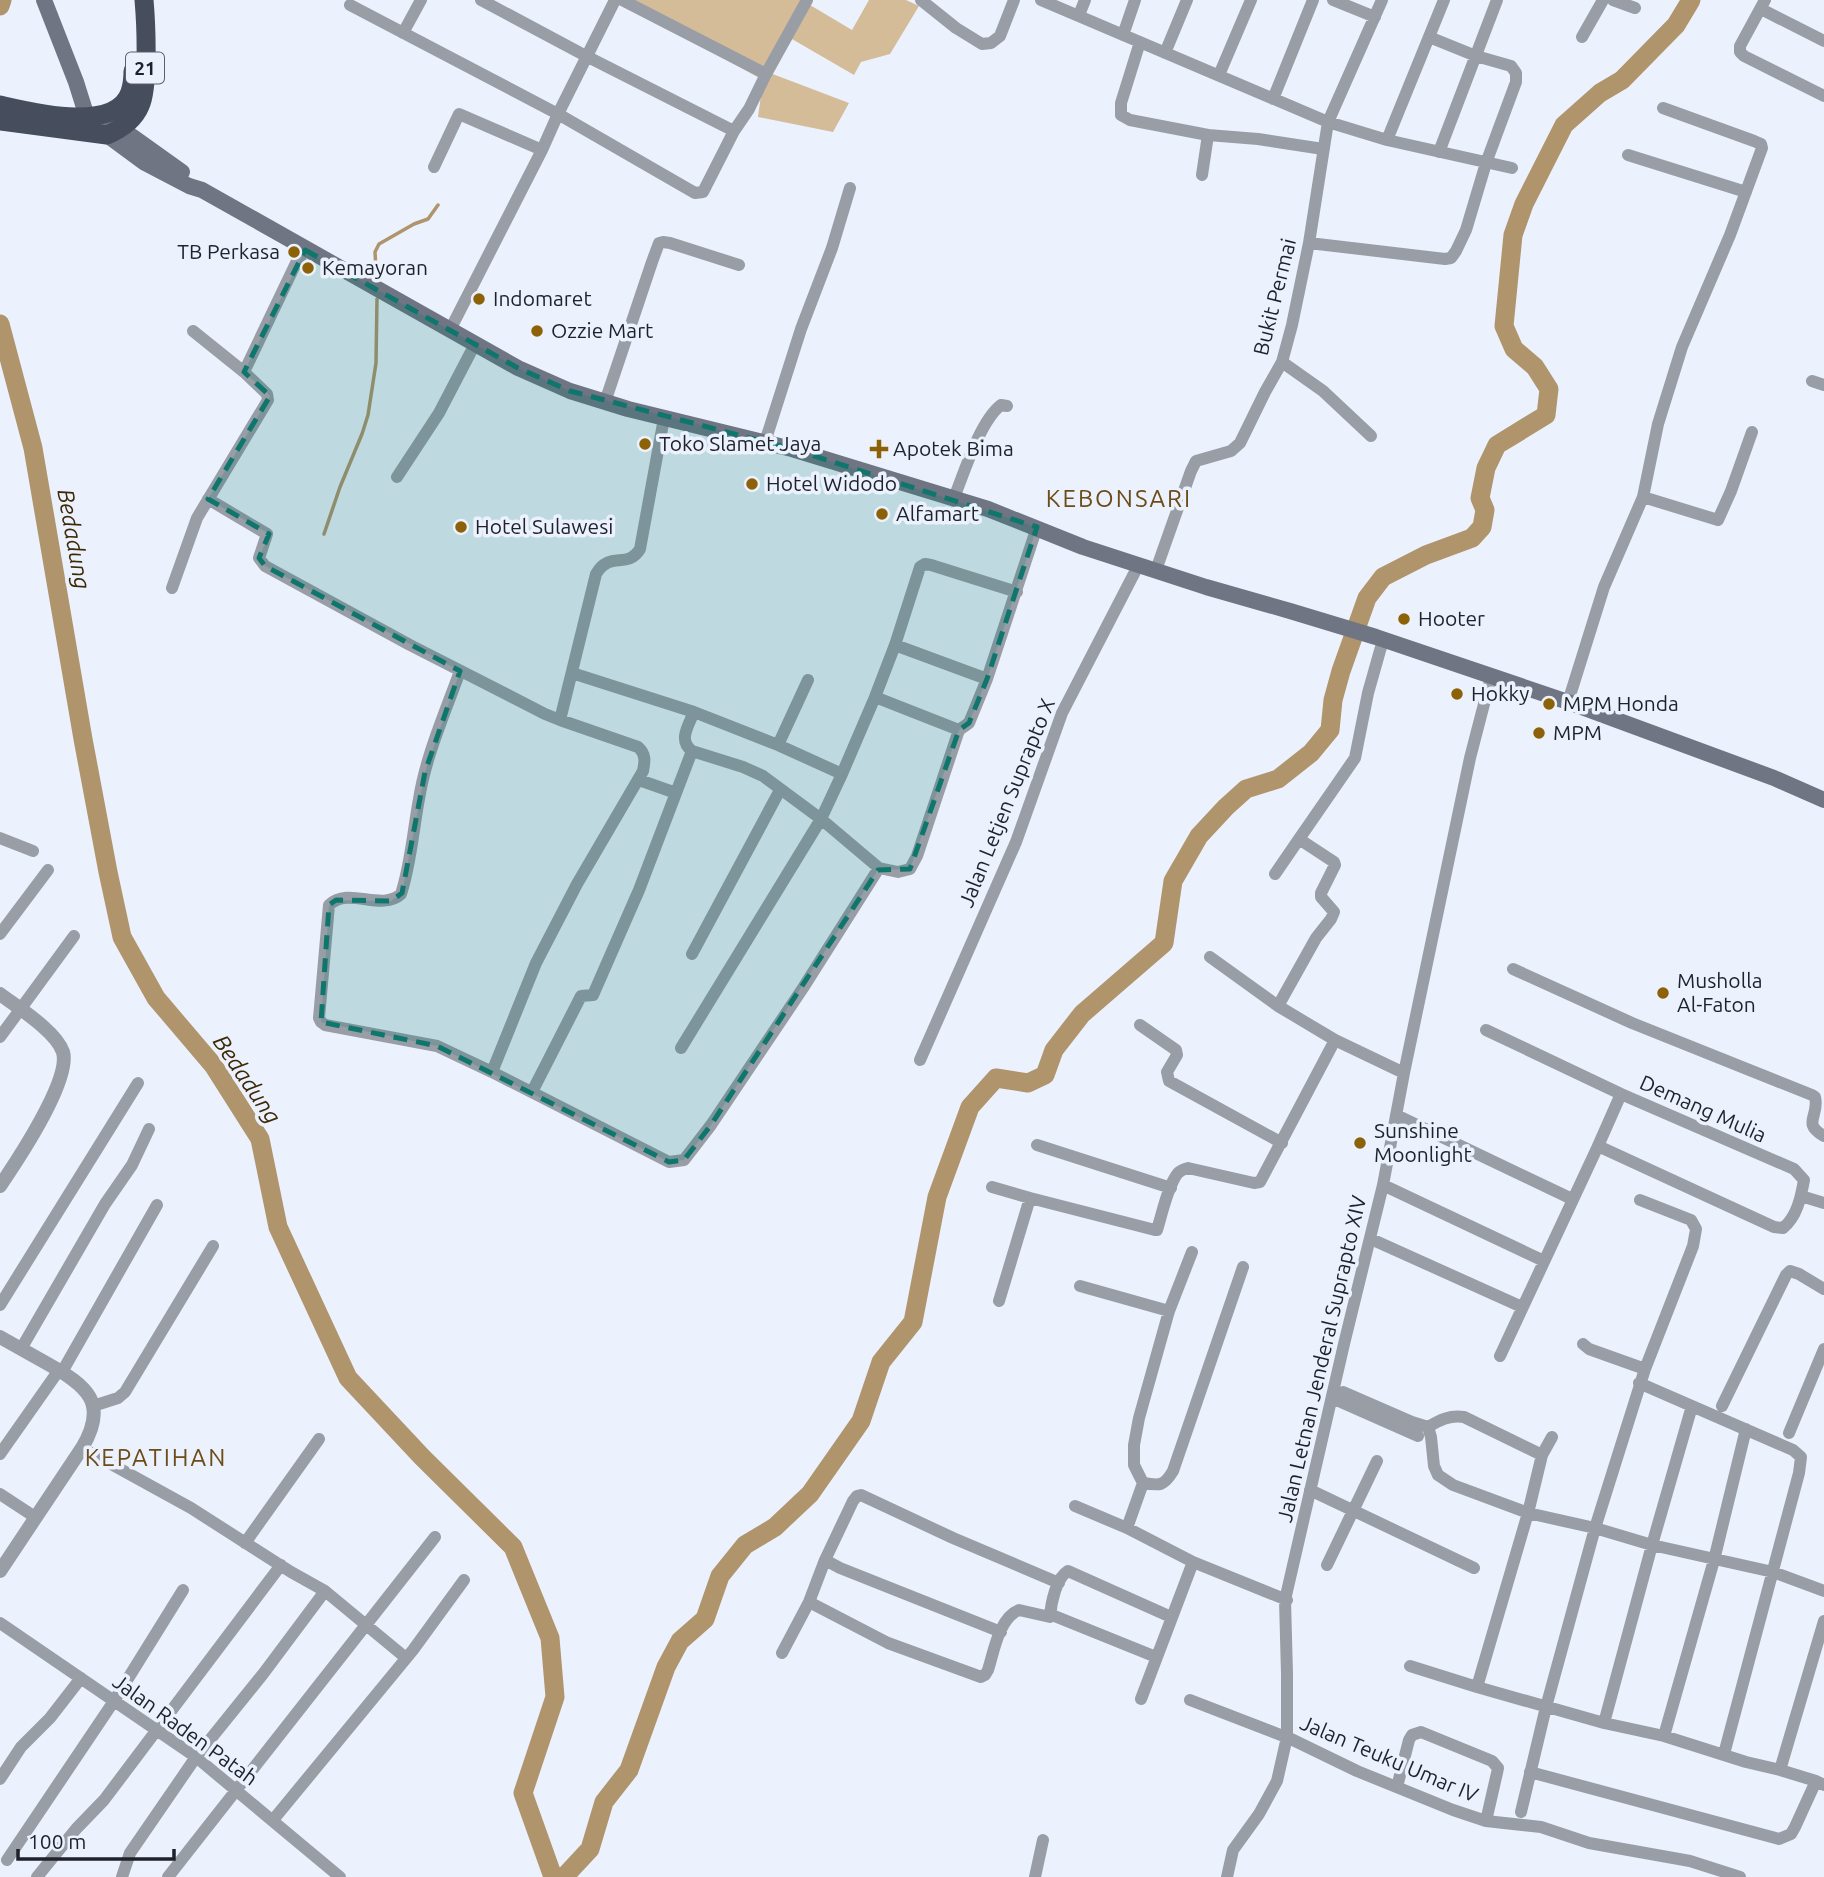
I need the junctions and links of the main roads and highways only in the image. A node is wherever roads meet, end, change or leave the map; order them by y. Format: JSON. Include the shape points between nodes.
{"nodes":[{"id":1,"x":44,"y":0,"type":"edge"},
{"id":2,"x":137,"y":0,"type":"edge"},
{"id":3,"x":144,"y":0,"type":"edge"},
{"id":4,"x":91,"y":111,"type":"junction"},
{"id":5,"x":5,"y":114,"type":"edge"},
{"id":6,"x":114,"y":132,"type":"junction"},
{"id":7,"x":1824,"y":800,"type":"edge"}],
"edges":[{"from":1,"to":4,"type":"main road"},
{"from":2,"to":4,"type":"highway","number":"21","via":[[130,94],[113,112]]},
{"from":3,"to":6,"type":"highway","number":"21","via":[[143,98],[138,111]]},
{"from":4,"to":5,"type":"highway","via":[[61,116]]},
{"from":4,"to":6,"type":"main road"},
{"from":5,"to":6,"type":"highway"},
{"from":6,"to":7,"type":"main road","via":[[147,157],[188,176],[202,190],[305,250],[518,368],[570,391],[792,449],[988,509],[1083,547],[1380,638],[1568,702]]}]}
